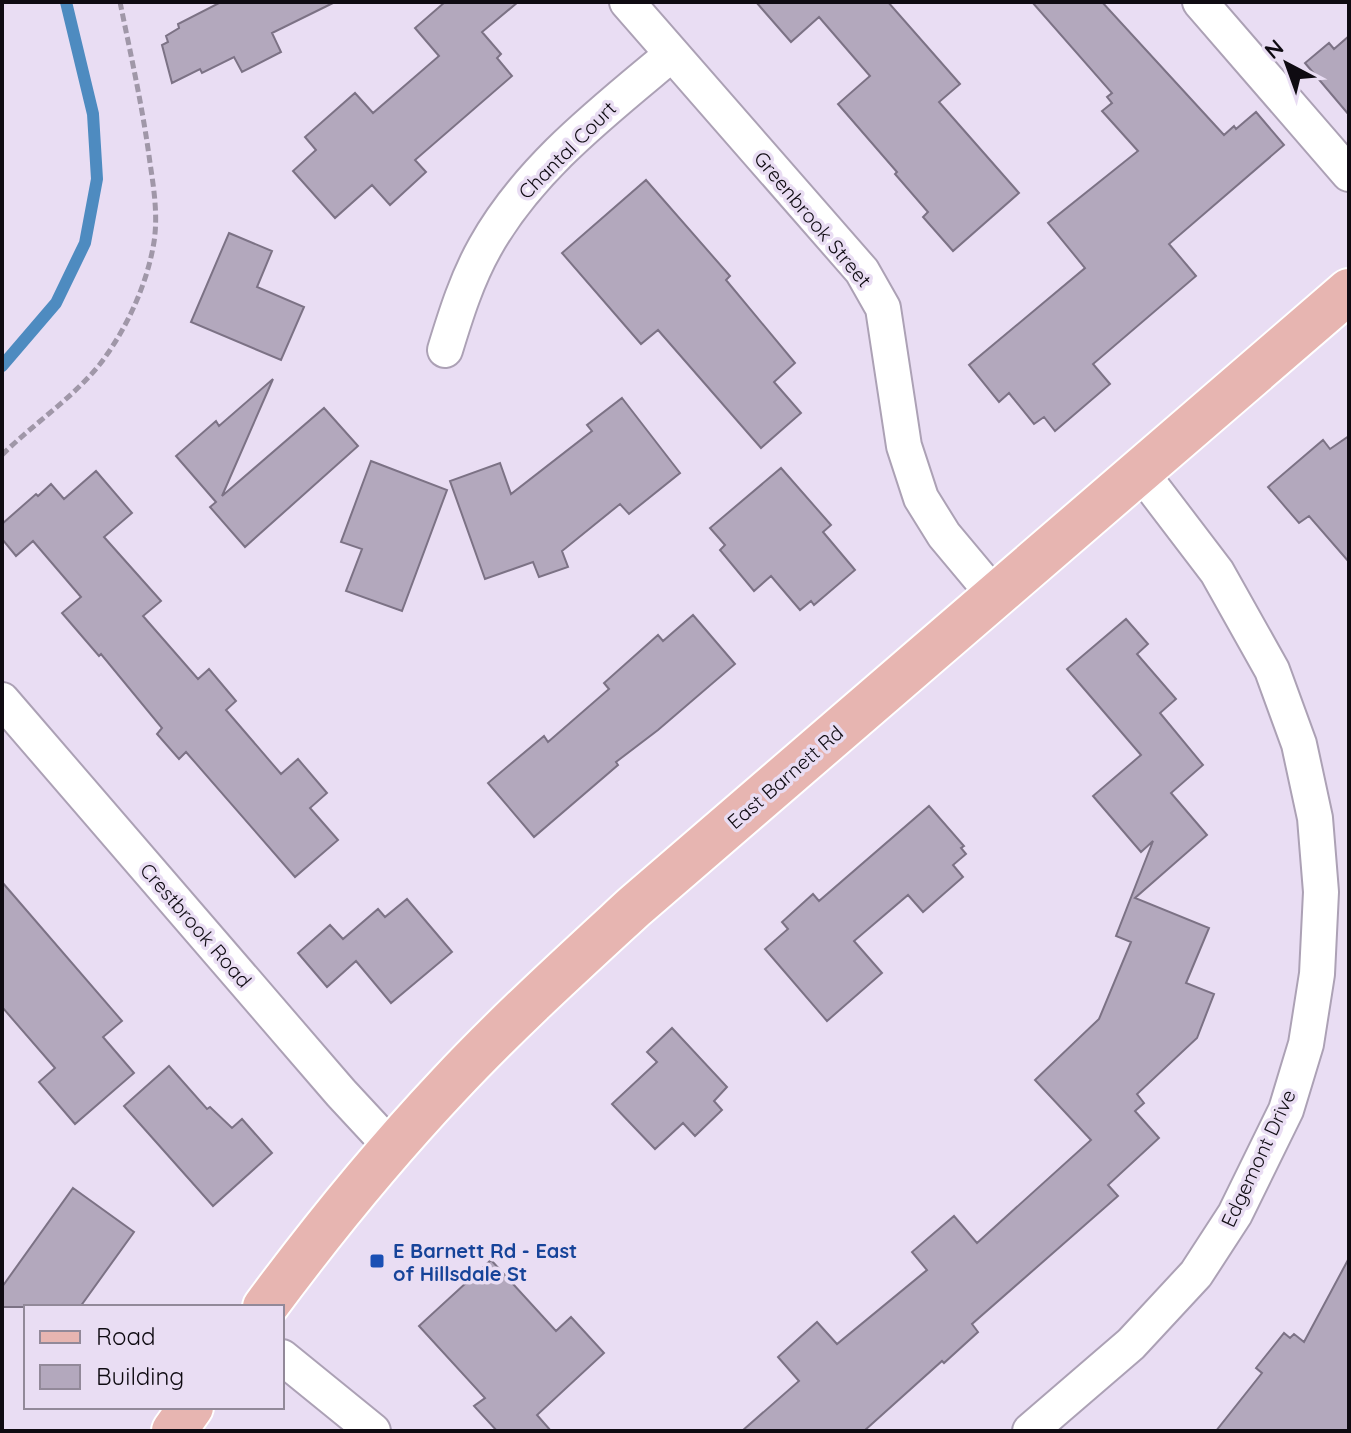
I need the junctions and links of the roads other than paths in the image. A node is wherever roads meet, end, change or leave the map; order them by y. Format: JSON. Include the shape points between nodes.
{"nodes":[{"id":1,"x":627,"y":2,"type":"edge"},
{"id":2,"x":1200,"y":2,"type":"edge"},
{"id":3,"x":672,"y":54,"type":"junction"},
{"id":4,"x":1349,"y":174,"type":"edge"},
{"id":5,"x":1349,"y":291,"type":"edge"},
{"id":6,"x":445,"y":350,"type":"dead end"},
{"id":7,"x":1140,"y":471,"type":"junction"},
{"id":8,"x":995,"y":596,"type":"junction"},
{"id":9,"x":2,"y":700,"type":"edge"},
{"id":10,"x":393,"y":1149,"type":"junction"},
{"id":11,"x":267,"y":1305,"type":"edge"},
{"id":12,"x":284,"y":1359,"type":"edge"},
{"id":13,"x":190,"y":1409,"type":"edge"},
{"id":14,"x":174,"y":1431,"type":"edge"},
{"id":15,"x":373,"y":1431,"type":"edge"},
{"id":16,"x":1030,"y":1431,"type":"edge"}],
"edges":[{"from":1,"to":3,"type":"street","name":"Greenbrook Street"},
{"from":2,"to":4,"type":"street"},
{"from":3,"to":6,"type":"street","name":"Chantal Court","via":[[585,127],[521,194],[485,246],[461,297]]},
{"from":3,"to":8,"type":"street","name":"Greenbrook Street","via":[[862,271],[883,308],[904,446],[921,498]]},
{"from":5,"to":7,"type":"main road","name":"East Barnett Rd"},
{"from":7,"to":8,"type":"main road","name":"East Barnett Rd"},
{"from":7,"to":16,"type":"street","name":"Edgemont Drive","via":[[1217,572],[1272,670],[1299,744],[1315,818],[1321,892],[1317,974],[1306,1044],[1286,1110],[1235,1214],[1196,1274],[1131,1344]]},
{"from":8,"to":10,"type":"main road","name":"East Barnett Rd","via":[[603,935],[458,1076]]},
{"from":9,"to":10,"type":"street","name":"Crestbrook Road"},
{"from":10,"to":11,"type":"main road","name":"East Barnett Rd"},
{"from":12,"to":15,"type":"street"},
{"from":13,"to":14,"type":"main road"}]}
